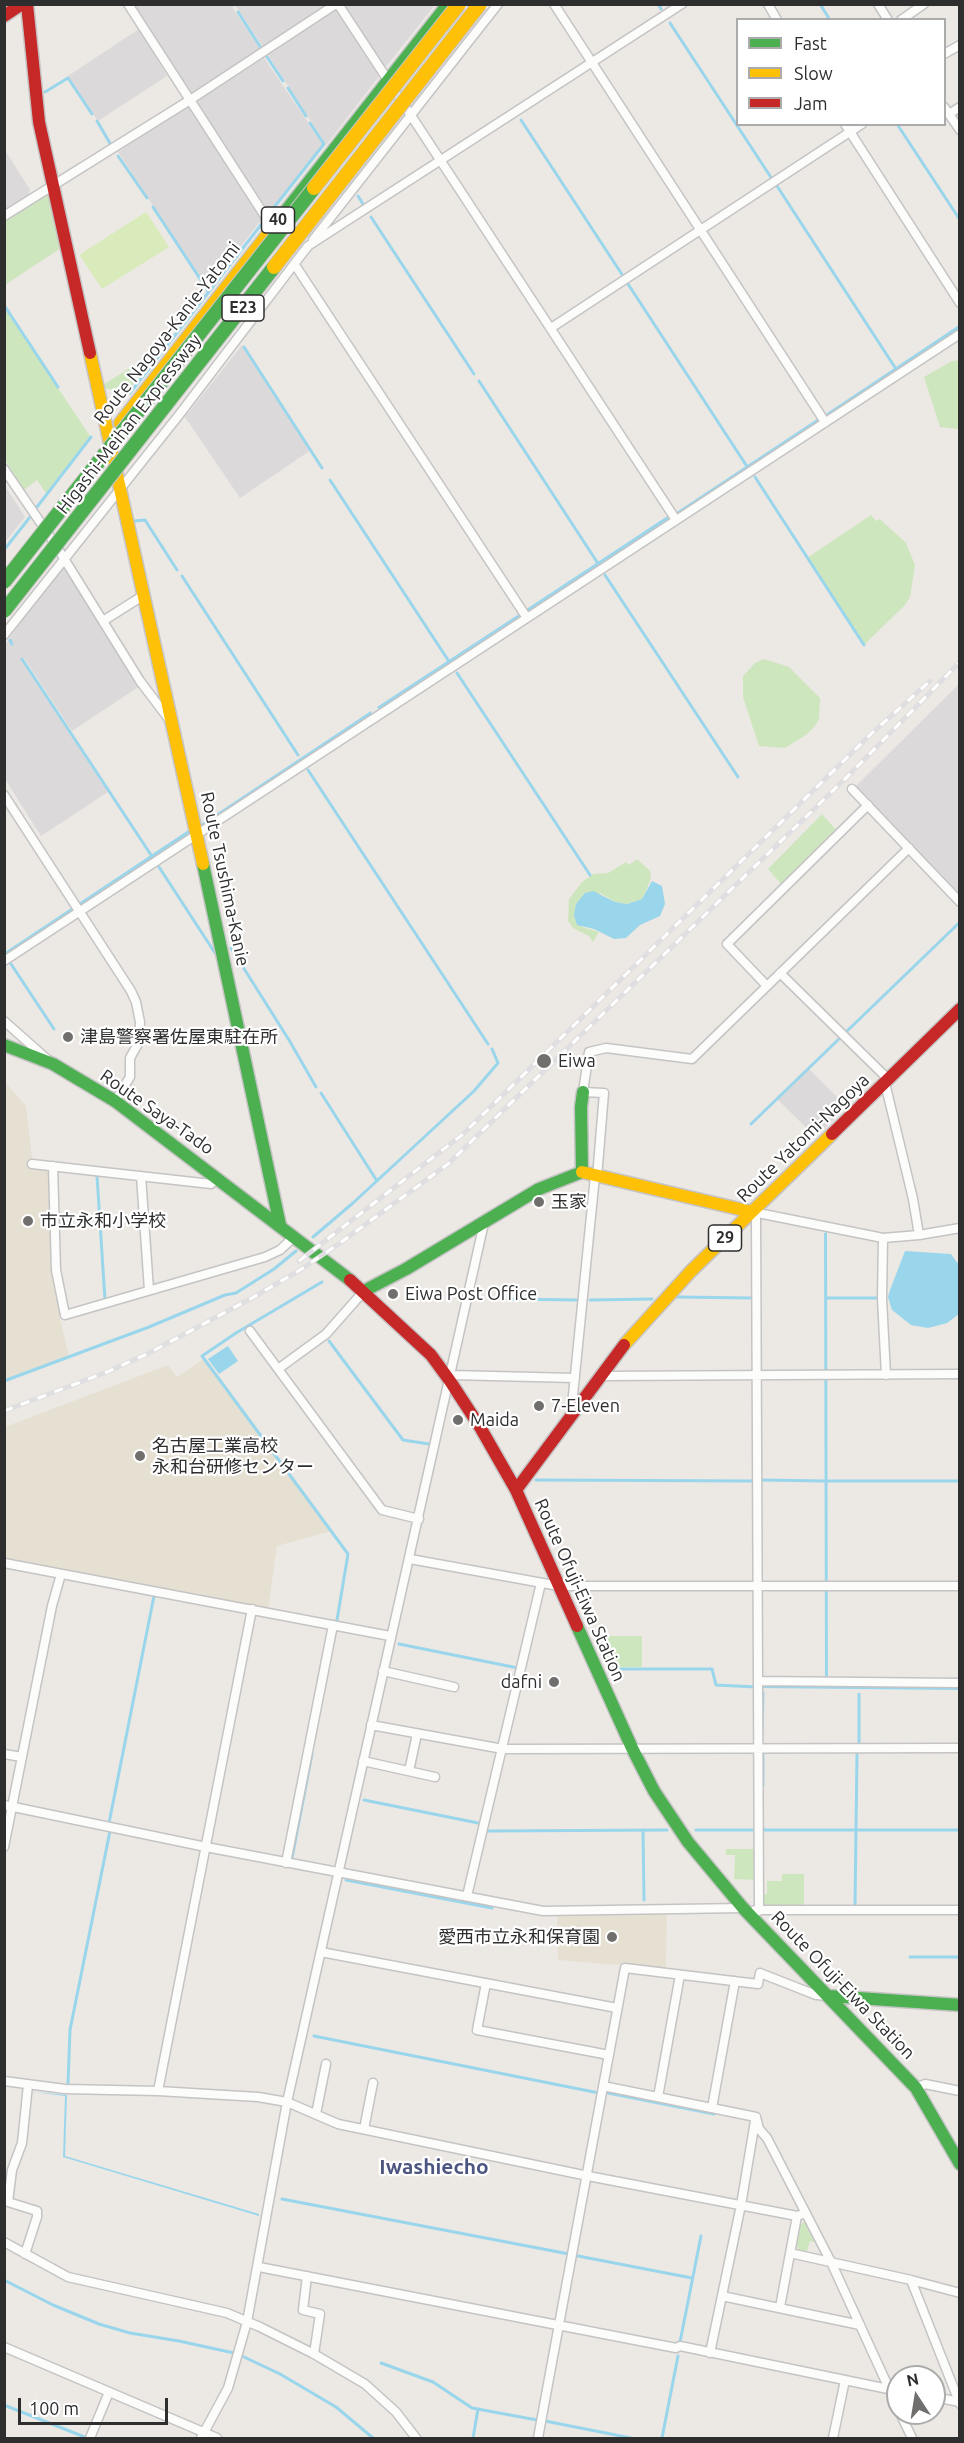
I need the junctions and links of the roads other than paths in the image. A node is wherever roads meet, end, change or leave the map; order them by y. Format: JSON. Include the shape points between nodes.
{"nodes":[{"id":1,"x":22,"y":4,"type":"edge"},
{"id":2,"x":27,"y":4,"type":"edge"},
{"id":3,"x":128,"y":4,"type":"edge"},
{"id":4,"x":337,"y":4,"type":"edge"},
{"id":5,"x":448,"y":4,"type":"edge"},
{"id":6,"x":459,"y":4,"type":"edge"},
{"id":7,"x":480,"y":4,"type":"edge"},
{"id":8,"x":498,"y":4,"type":"edge"},
{"id":9,"x":554,"y":4,"type":"edge"},
{"id":10,"x":682,"y":4,"type":"edge"},
{"id":11,"x":768,"y":4,"type":"edge"},
{"id":12,"x":879,"y":4,"type":"edge"},
{"id":13,"x":924,"y":4,"type":"edge"},
{"id":14,"x":4,"y":16,"type":"edge"},
{"id":15,"x":776,"y":18,"type":"edge"},
{"id":16,"x":887,"y":18,"type":"edge"},
{"id":17,"x":904,"y":18,"type":"edge"},
{"id":18,"x":960,"y":45,"type":"edge"},
{"id":19,"x":946,"y":53,"type":"edge"},
{"id":20,"x":591,"y":64,"type":"junction"},
{"id":21,"x":389,"y":81,"type":"junction"},
{"id":22,"x":190,"y":100,"type":"junction"},
{"id":23,"x":960,"y":107,"type":"edge"},
{"id":24,"x":947,"y":110,"type":"edge"},
{"id":25,"x":412,"y":116,"type":"junction"},
{"id":26,"x":848,"y":128,"type":"edge"},
{"id":27,"x":960,"y":130,"type":"edge"},
{"id":28,"x":441,"y":161,"type":"junction"},
{"id":29,"x":53,"y":188,"type":"junction"},
{"id":30,"x":4,"y":216,"type":"edge"},
{"id":31,"x":272,"y":227,"type":"junction"},
{"id":32,"x":700,"y":231,"type":"junction"},
{"id":33,"x":308,"y":246,"type":"junction"},
{"id":34,"x":295,"y":265,"type":"junction"},
{"id":35,"x":960,"y":303,"type":"edge"},
{"id":36,"x":551,"y":328,"type":"junction"},
{"id":37,"x":960,"y":334,"type":"edge"},
{"id":38,"x":825,"y":422,"type":"junction"},
{"id":39,"x":110,"y":437,"type":"junction"},
{"id":40,"x":4,"y":469,"type":"edge"},
{"id":41,"x":120,"y":488,"type":"junction"},
{"id":42,"x":676,"y":520,"type":"junction"},
{"id":43,"x":41,"y":524,"type":"junction"},
{"id":44,"x":64,"y":558,"type":"junction"},
{"id":45,"x":4,"y":570,"type":"edge"},
{"id":46,"x":4,"y":582,"type":"edge"},
{"id":47,"x":144,"y":595,"type":"junction"},
{"id":48,"x":4,"y":611,"type":"edge"},
{"id":49,"x":527,"y":618,"type":"junction"},
{"id":50,"x":103,"y":621,"type":"junction"},
{"id":51,"x":4,"y":635,"type":"edge"},
{"id":52,"x":173,"y":724,"type":"junction"},
{"id":53,"x":852,"y":789,"type":"dead end"},
{"id":54,"x":4,"y":795,"type":"edge"},
{"id":55,"x":868,"y":806,"type":"junction"},
{"id":56,"x":197,"y":835,"type":"junction"},
{"id":57,"x":909,"y":848,"type":"junction"},
{"id":58,"x":960,"y":902,"type":"edge"},
{"id":59,"x":78,"y":908,"type":"junction"},
{"id":60,"x":4,"y":961,"type":"edge"},
{"id":61,"x":780,"y":973,"type":"junction"},
{"id":62,"x":768,"y":986,"type":"junction"},
{"id":63,"x":960,"y":1009,"type":"edge"},
{"id":64,"x":4,"y":1021,"type":"edge"},
{"id":65,"x":4,"y":1045,"type":"edge"},
{"id":66,"x":53,"y":1064,"type":"junction"},
{"id":67,"x":886,"y":1081,"type":"junction"},
{"id":68,"x":583,"y":1092,"type":"junction"},
{"id":69,"x":115,"y":1101,"type":"junction"},
{"id":70,"x":32,"y":1164,"type":"dead end"},
{"id":71,"x":53,"y":1166,"type":"junction"},
{"id":72,"x":591,"y":1175,"type":"junction"},
{"id":73,"x":141,"y":1176,"type":"junction"},
{"id":74,"x":218,"y":1178,"type":"junction"},
{"id":75,"x":754,"y":1213,"type":"junction"},
{"id":76,"x":484,"y":1223,"type":"junction"},
{"id":77,"x":280,"y":1225,"type":"junction"},
{"id":78,"x":960,"y":1228,"type":"edge"},
{"id":79,"x":919,"y":1235,"type":"junction"},
{"id":80,"x":294,"y":1236,"type":"junction"},
{"id":81,"x":883,"y":1238,"type":"junction"},
{"id":82,"x":149,"y":1290,"type":"junction"},
{"id":83,"x":364,"y":1291,"type":"junction"},
{"id":84,"x":250,"y":1331,"type":"dead end"},
{"id":85,"x":278,"y":1369,"type":"junction"},
{"id":86,"x":960,"y":1374,"type":"edge"},
{"id":87,"x":757,"y":1375,"type":"junction"},
{"id":88,"x":886,"y":1375,"type":"junction"},
{"id":89,"x":601,"y":1376,"type":"junction"},
{"id":90,"x":451,"y":1378,"type":"junction"},
{"id":91,"x":575,"y":1378,"type":"junction"},
{"id":92,"x":571,"y":1415,"type":"junction"},
{"id":93,"x":516,"y":1490,"type":"junction"},
{"id":94,"x":419,"y":1519,"type":"junction"},
{"id":95,"x":410,"y":1559,"type":"junction"},
{"id":96,"x":4,"y":1563,"type":"edge"},
{"id":97,"x":61,"y":1574,"type":"junction"},
{"id":98,"x":541,"y":1583,"type":"junction"},
{"id":99,"x":559,"y":1586,"type":"junction"},
{"id":100,"x":960,"y":1586,"type":"edge"},
{"id":101,"x":758,"y":1587,"type":"junction"},
{"id":102,"x":252,"y":1609,"type":"junction"},
{"id":103,"x":333,"y":1625,"type":"junction"},
{"id":104,"x":390,"y":1636,"type":"junction"},
{"id":105,"x":383,"y":1671,"type":"junction"},
{"id":106,"x":960,"y":1683,"type":"edge"},
{"id":107,"x":758,"y":1685,"type":"junction"},
{"id":108,"x":454,"y":1687,"type":"dead end"},
{"id":109,"x":371,"y":1725,"type":"junction"},
{"id":110,"x":417,"y":1734,"type":"junction"},
{"id":111,"x":632,"y":1748,"type":"junction"},
{"id":112,"x":960,"y":1748,"type":"edge"},
{"id":113,"x":502,"y":1749,"type":"junction"},
{"id":114,"x":758,"y":1749,"type":"junction"},
{"id":115,"x":4,"y":1754,"type":"edge"},
{"id":116,"x":22,"y":1757,"type":"junction"},
{"id":117,"x":363,"y":1761,"type":"junction"},
{"id":118,"x":409,"y":1771,"type":"junction"},
{"id":119,"x":435,"y":1777,"type":"dead end"},
{"id":120,"x":8,"y":1806,"type":"edge"},
{"id":121,"x":4,"y":1847,"type":"edge"},
{"id":122,"x":206,"y":1847,"type":"junction"},
{"id":123,"x":286,"y":1863,"type":"junction"},
{"id":124,"x":338,"y":1872,"type":"junction"},
{"id":125,"x":467,"y":1896,"type":"junction"},
{"id":126,"x":749,"y":1910,"type":"junction"},
{"id":127,"x":960,"y":1910,"type":"edge"},
{"id":128,"x":321,"y":1952,"type":"junction"},
{"id":129,"x":680,"y":1975,"type":"junction"},
{"id":130,"x":735,"y":1981,"type":"junction"},
{"id":131,"x":486,"y":1983,"type":"junction"},
{"id":132,"x":830,"y":1996,"type":"junction"},
{"id":133,"x":960,"y":2005,"type":"edge"},
{"id":134,"x":618,"y":2008,"type":"junction"},
{"id":135,"x":609,"y":2055,"type":"junction"},
{"id":136,"x":326,"y":2064,"type":"dead end"},
{"id":137,"x":4,"y":2081,"type":"edge"},
{"id":138,"x":373,"y":2083,"type":"dead end"},
{"id":139,"x":28,"y":2085,"type":"junction"},
{"id":140,"x":603,"y":2086,"type":"junction"},
{"id":141,"x":916,"y":2088,"type":"junction"},
{"id":142,"x":158,"y":2091,"type":"junction"},
{"id":143,"x":960,"y":2091,"type":"edge"},
{"id":144,"x":658,"y":2097,"type":"junction"},
{"id":145,"x":288,"y":2102,"type":"junction"},
{"id":146,"x":712,"y":2109,"type":"junction"},
{"id":147,"x":316,"y":2114,"type":"junction"},
{"id":148,"x":756,"y":2117,"type":"junction"},
{"id":149,"x":364,"y":2129,"type":"junction"},
{"id":150,"x":956,"y":2147,"type":"edge"},
{"id":151,"x":960,"y":2164,"type":"edge"},
{"id":152,"x":8,"y":2169,"type":"edge"},
{"id":153,"x":588,"y":2176,"type":"junction"},
{"id":154,"x":741,"y":2205,"type":"junction"},
{"id":155,"x":806,"y":2213,"type":"junction"},
{"id":156,"x":797,"y":2216,"type":"junction"},
{"id":157,"x":4,"y":2242,"type":"edge"},
{"id":158,"x":790,"y":2253,"type":"junction"},
{"id":159,"x":25,"y":2254,"type":"junction"},
{"id":160,"x":831,"y":2262,"type":"junction"},
{"id":161,"x":259,"y":2267,"type":"junction"},
{"id":162,"x":307,"y":2276,"type":"junction"},
{"id":163,"x":911,"y":2280,"type":"junction"},
{"id":164,"x":960,"y":2293,"type":"edge"},
{"id":165,"x":722,"y":2296,"type":"junction"},
{"id":166,"x":780,"y":2307,"type":"junction"},
{"id":167,"x":247,"y":2322,"type":"junction"},
{"id":168,"x":559,"y":2324,"type":"junction"},
{"id":169,"x":860,"y":2325,"type":"junction"},
{"id":170,"x":4,"y":2347,"type":"edge"},
{"id":171,"x":710,"y":2353,"type":"junction"},
{"id":172,"x":314,"y":2354,"type":"junction"},
{"id":173,"x":886,"y":2375,"type":"edge"},
{"id":174,"x":844,"y":2380,"type":"junction"},
{"id":175,"x":886,"y":2388,"type":"edge"},
{"id":176,"x":110,"y":2392,"type":"junction"},
{"id":177,"x":959,"y":2403,"type":"edge"},
{"id":178,"x":906,"y":2425,"type":"edge"},
{"id":179,"x":202,"y":2435,"type":"edge"},
{"id":180,"x":90,"y":2439,"type":"edge"},
{"id":181,"x":217,"y":2439,"type":"edge"},
{"id":182,"x":416,"y":2439,"type":"edge"},
{"id":183,"x":537,"y":2439,"type":"edge"},
{"id":184,"x":833,"y":2439,"type":"edge"},
{"id":185,"x":912,"y":2439,"type":"edge"}],
"edges":[{"from":1,"to":14,"type":"main road"},
{"from":2,"to":29,"type":"main road","name":"Route Tsushima-Kanie","via":[[39,122]]},
{"from":3,"to":22,"type":"street"},
{"from":4,"to":21,"type":"street"},
{"from":4,"to":22,"type":"street"},
{"from":5,"to":21,"type":"main road","name":"Route Nagoya-Kanie-Yatomi","number":"40"},
{"from":6,"to":46,"type":"main road","name":"Higashi-Meihan Expressway","number":"E23","bridge":true},
{"from":7,"to":48,"type":"main road","name":"Higashi-Meihan Expressway","number":"E23","bridge":true},
{"from":8,"to":25,"type":"street"},
{"from":9,"to":20,"type":"street"},
{"from":10,"to":20,"type":"street"},
{"from":11,"to":15,"type":"street"},
{"from":12,"to":16,"type":"street"},
{"from":13,"to":17,"type":"street"},
{"from":18,"to":19,"type":"street"},
{"from":20,"to":28,"type":"street"},
{"from":20,"to":32,"type":"street"},
{"from":21,"to":25,"type":"street"},
{"from":21,"to":31,"type":"main road","name":"Route Nagoya-Kanie-Yatomi","number":"40"},
{"from":22,"to":29,"type":"street"},
{"from":22,"to":31,"type":"street"},
{"from":23,"to":24,"type":"street"},
{"from":24,"to":27,"type":"street"},
{"from":25,"to":28,"type":"street"},
{"from":25,"to":33,"type":"street"},
{"from":26,"to":32,"type":"street"},
{"from":26,"to":35,"type":"street"},
{"from":28,"to":33,"type":"street"},
{"from":28,"to":36,"type":"street"},
{"from":29,"to":30,"type":"street"},
{"from":29,"to":39,"type":"main road","name":"Route Tsushima-Kanie"},
{"from":31,"to":39,"type":"main road","name":"Route Nagoya-Kanie-Yatomi","number":"40"},
{"from":32,"to":36,"type":"street"},
{"from":32,"to":38,"type":"street"},
{"from":33,"to":34,"type":"street"},
{"from":34,"to":41,"type":"street"},
{"from":34,"to":49,"type":"street"},
{"from":36,"to":42,"type":"street"},
{"from":37,"to":38,"type":"street"},
{"from":38,"to":42,"type":"street"},
{"from":39,"to":41,"type":"main road","name":"Route Tsushima-Kanie"},
{"from":39,"to":43,"type":"main road","name":"Route Nagoya-Kanie-Yatomi","number":"40"},
{"from":40,"to":43,"type":"street"},
{"from":41,"to":44,"type":"street"},
{"from":41,"to":47,"type":"main road","name":"Route Tsushima-Kanie"},
{"from":42,"to":49,"type":"street"},
{"from":43,"to":44,"type":"street"},
{"from":43,"to":45,"type":"main road","name":"Route Nagoya-Kanie-Yatomi","number":"40"},
{"from":44,"to":50,"type":"street"},
{"from":44,"to":51,"type":"street"},
{"from":47,"to":50,"type":"street"},
{"from":47,"to":52,"type":"main road","name":"Route Tsushima-Kanie"},
{"from":49,"to":56,"type":"street"},
{"from":50,"to":52,"type":"street","via":[[140,681]]},
{"from":52,"to":56,"type":"main road","name":"Route Tsushima-Kanie"},
{"from":53,"to":55,"type":"street"},
{"from":54,"to":59,"type":"street"},
{"from":55,"to":57,"type":"street"},
{"from":55,"to":62,"type":"street","via":[[727,944]]},
{"from":56,"to":59,"type":"street"},
{"from":56,"to":77,"type":"main road","name":"Route Tsushima-Kanie"},
{"from":57,"to":58,"type":"street"},
{"from":57,"to":61,"type":"street"},
{"from":59,"to":60,"type":"street"},
{"from":59,"to":69,"type":"street","via":[[131,991],[140,1022],[139,1042],[130,1058],[130,1077]]},
{"from":61,"to":62,"type":"street"},
{"from":61,"to":67,"type":"street"},
{"from":62,"to":68,"type":"street","via":[[692,1059],[606,1048],[589,1052]]},
{"from":63,"to":67,"type":"main road","name":"Route Yatomi-Nagoya","number":"29"},
{"from":64,"to":66,"type":"street"},
{"from":65,"to":66,"type":"main road","name":"Route Saya-Tado"},
{"from":66,"to":69,"type":"main road","name":"Route Saya-Tado"},
{"from":67,"to":75,"type":"main road","name":"Route Yatomi-Nagoya","number":"29"},
{"from":67,"to":79,"type":"street"},
{"from":68,"to":72,"type":"main road","via":[[581,1107]]},
{"from":68,"to":72,"type":"street","via":[[604,1093]]},
{"from":69,"to":74,"type":"main road","name":"Route Saya-Tado"},
{"from":70,"to":71,"type":"street"},
{"from":71,"to":73,"type":"street"},
{"from":71,"to":82,"type":"street","via":[[56,1270],[65,1315]]},
{"from":72,"to":75,"type":"main road"},
{"from":72,"to":76,"type":"main road","via":[[539,1189]]},
{"from":72,"to":91,"type":"street"},
{"from":73,"to":74,"type":"street","via":[[211,1184]]},
{"from":73,"to":82,"type":"street"},
{"from":74,"to":77,"type":"main road","name":"Route Saya-Tado"},
{"from":75,"to":81,"type":"street"},
{"from":75,"to":87,"type":"street"},
{"from":75,"to":89,"type":"main road","name":"Route Yatomi-Nagoya","number":"29","via":[[651,1313]]},
{"from":76,"to":83,"type":"main road"},
{"from":76,"to":90,"type":"street"},
{"from":77,"to":80,"type":"main road"},
{"from":78,"to":79,"type":"street"},
{"from":79,"to":81,"type":"street"},
{"from":80,"to":82,"type":"street","via":[[280,1250],[265,1257]]},
{"from":80,"to":83,"type":"main road"},
{"from":81,"to":88,"type":"street"},
{"from":83,"to":85,"type":"street","via":[[326,1334]]},
{"from":83,"to":90,"type":"main road","name":"Route Ofuji-Eiwa Station"},
{"from":84,"to":85,"type":"street"},
{"from":85,"to":94,"type":"street","via":[[382,1510]]},
{"from":86,"to":88,"type":"street"},
{"from":87,"to":88,"type":"street"},
{"from":87,"to":89,"type":"street"},
{"from":87,"to":101,"type":"street"},
{"from":89,"to":92,"type":"main road","name":"Route Yatomi-Nagoya","number":"29"},
{"from":90,"to":91,"type":"street"},
{"from":90,"to":93,"type":"main road","name":"Route Ofuji-Eiwa Station"},
{"from":90,"to":94,"type":"street"},
{"from":91,"to":92,"type":"street"},
{"from":92,"to":93,"type":"main road","name":"Route Yatomi-Nagoya","number":"29"},
{"from":93,"to":99,"type":"main road","name":"Route Ofuji-Eiwa Station"},
{"from":94,"to":95,"type":"street"},
{"from":95,"to":98,"type":"street"},
{"from":95,"to":104,"type":"street"},
{"from":96,"to":97,"type":"street"},
{"from":97,"to":102,"type":"street"},
{"from":97,"to":116,"type":"street"},
{"from":98,"to":99,"type":"street"},
{"from":98,"to":113,"type":"street"},
{"from":99,"to":101,"type":"street"},
{"from":99,"to":111,"type":"main road","name":"Route Ofuji-Eiwa Station"},
{"from":100,"to":101,"type":"street"},
{"from":101,"to":107,"type":"street"},
{"from":102,"to":103,"type":"street"},
{"from":102,"to":122,"type":"street"},
{"from":103,"to":104,"type":"street"},
{"from":103,"to":123,"type":"street"},
{"from":104,"to":105,"type":"street"},
{"from":105,"to":108,"type":"street"},
{"from":105,"to":109,"type":"street"},
{"from":106,"to":107,"type":"street"},
{"from":107,"to":114,"type":"street"},
{"from":109,"to":110,"type":"street"},
{"from":109,"to":117,"type":"street"},
{"from":110,"to":113,"type":"street"},
{"from":110,"to":118,"type":"street"},
{"from":111,"to":113,"type":"street"},
{"from":111,"to":114,"type":"street"},
{"from":111,"to":126,"type":"main road","name":"Route Ofuji-Eiwa Station","via":[[654,1791],[688,1842]]},
{"from":112,"to":114,"type":"street"},
{"from":113,"to":125,"type":"street"},
{"from":114,"to":126,"type":"street"},
{"from":115,"to":116,"type":"street"},
{"from":116,"to":120,"type":"street"},
{"from":117,"to":118,"type":"street"},
{"from":117,"to":124,"type":"street"},
{"from":118,"to":119,"type":"street"},
{"from":120,"to":121,"type":"street"},
{"from":120,"to":122,"type":"street"},
{"from":122,"to":123,"type":"street"},
{"from":122,"to":142,"type":"street"},
{"from":123,"to":124,"type":"street"},
{"from":124,"to":125,"type":"street"},
{"from":124,"to":128,"type":"street"},
{"from":125,"to":126,"type":"street","via":[[543,1911]]},
{"from":126,"to":127,"type":"street"},
{"from":126,"to":132,"type":"main road","name":"Route Ofuji-Eiwa Station"},
{"from":128,"to":131,"type":"street"},
{"from":128,"to":145,"type":"street"},
{"from":129,"to":130,"type":"street"},
{"from":129,"to":134,"type":"street","via":[[625,1968]]},
{"from":129,"to":144,"type":"street"},
{"from":130,"to":132,"type":"street","via":[[758,1983],[760,1973],[816,1995]]},
{"from":130,"to":146,"type":"street"},
{"from":131,"to":134,"type":"street"},
{"from":131,"to":135,"type":"street","via":[[477,2031]]},
{"from":132,"to":133,"type":"main road"},
{"from":132,"to":141,"type":"main road","name":"Route Ofuji-Eiwa Station"},
{"from":134,"to":135,"type":"street"},
{"from":135,"to":140,"type":"street"},
{"from":136,"to":147,"type":"street"},
{"from":137,"to":139,"type":"street"},
{"from":138,"to":149,"type":"street"},
{"from":139,"to":142,"type":"street"},
{"from":139,"to":152,"type":"street","via":[[22,2144]]},
{"from":140,"to":144,"type":"street"},
{"from":140,"to":153,"type":"street"},
{"from":141,"to":143,"type":"street","via":[[925,2084]]},
{"from":141,"to":150,"type":"main road","name":"Route Ofuji-Eiwa Station"},
{"from":142,"to":145,"type":"street"},
{"from":144,"to":146,"type":"street"},
{"from":145,"to":147,"type":"street"},
{"from":145,"to":161,"type":"street"},
{"from":146,"to":148,"type":"street"},
{"from":147,"to":149,"type":"street"},
{"from":148,"to":154,"type":"street"},
{"from":148,"to":155,"type":"street"},
{"from":149,"to":153,"type":"street"},
{"from":150,"to":151,"type":"main road","name":"Route Ofuji-Eiwa Station"},
{"from":152,"to":159,"type":"street","via":[[8,2202],[37,2211]]},
{"from":153,"to":154,"type":"street"},
{"from":153,"to":168,"type":"street"},
{"from":154,"to":156,"type":"street"},
{"from":154,"to":165,"type":"street"},
{"from":155,"to":156,"type":"street"},
{"from":155,"to":160,"type":"street"},
{"from":156,"to":158,"type":"street"},
{"from":157,"to":159,"type":"street"},
{"from":158,"to":160,"type":"street"},
{"from":158,"to":166,"type":"street"},
{"from":159,"to":167,"type":"street","via":[[84,2282],[227,2313]]},
{"from":160,"to":163,"type":"street"},
{"from":160,"to":169,"type":"street"},
{"from":161,"to":162,"type":"street"},
{"from":161,"to":167,"type":"street"},
{"from":162,"to":168,"type":"street"},
{"from":162,"to":172,"type":"street","via":[[303,2310],[320,2313]]},
{"from":163,"to":164,"type":"street"},
{"from":163,"to":177,"type":"street"},
{"from":165,"to":166,"type":"street"},
{"from":165,"to":171,"type":"street"},
{"from":166,"to":169,"type":"street"},
{"from":167,"to":172,"type":"street"},
{"from":167,"to":179,"type":"street","via":[[228,2388]]},
{"from":168,"to":171,"type":"street"},
{"from":168,"to":183,"type":"street"},
{"from":169,"to":173,"type":"street"},
{"from":170,"to":176,"type":"street"},
{"from":171,"to":174,"type":"street"},
{"from":172,"to":182,"type":"street","via":[[365,2384],[396,2412]]},
{"from":174,"to":175,"type":"street"},
{"from":174,"to":184,"type":"street"},
{"from":176,"to":179,"type":"street"},
{"from":176,"to":180,"type":"street"},
{"from":178,"to":185,"type":"street"},
{"from":179,"to":181,"type":"street"}]}
